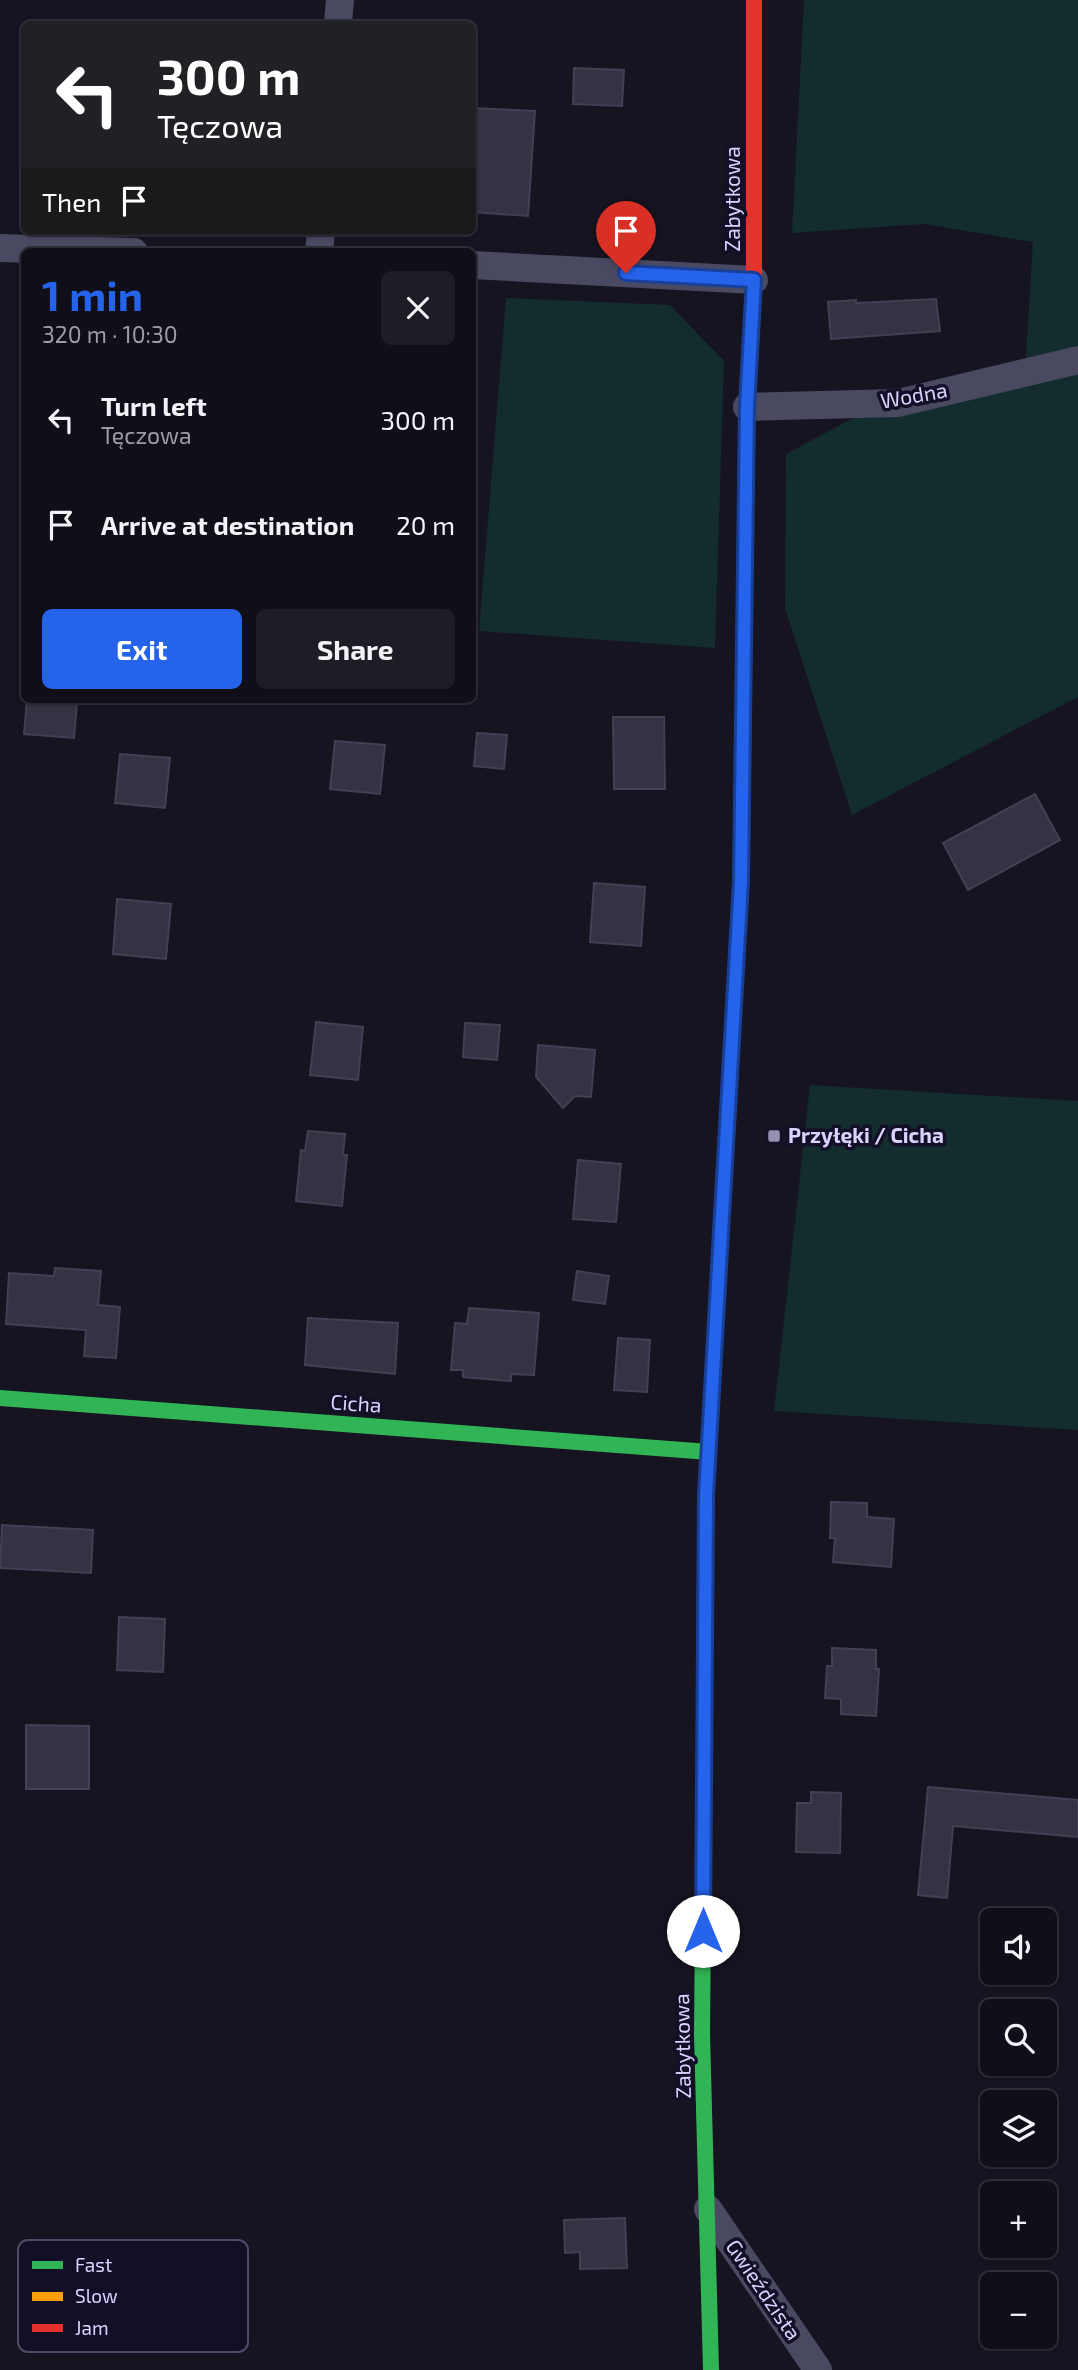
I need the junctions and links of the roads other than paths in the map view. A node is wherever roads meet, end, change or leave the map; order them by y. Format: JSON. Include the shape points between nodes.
{"nodes":[{"id":1,"x":340,"y":0,"type":"edge"},
{"id":2,"x":754,"y":0,"type":"edge"},
{"id":3,"x":338,"y":21,"type":"edge"},
{"id":4,"x":0,"y":248,"type":"edge"},
{"id":5,"x":21,"y":249,"type":"edge"},
{"id":6,"x":476,"y":265,"type":"edge"},
{"id":7,"x":754,"y":280,"type":"junction"},
{"id":8,"x":1078,"y":360,"type":"edge"},
{"id":9,"x":747,"y":407,"type":"junction"},
{"id":10,"x":0,"y":1398,"type":"edge"},
{"id":11,"x":709,"y":1452,"type":"junction"},
{"id":12,"x":708,"y":2209,"type":"junction"},
{"id":13,"x":711,"y":2370,"type":"edge"},
{"id":14,"x":818,"y":2370,"type":"edge"}],
"edges":[{"from":1,"to":3,"type":"street"},
{"from":2,"to":7,"type":"street","name":"Zabytkowa"},
{"from":4,"to":5,"type":"street"},
{"from":6,"to":7,"type":"street"},
{"from":7,"to":9,"type":"street","name":"Zabytkowa"},
{"from":8,"to":9,"type":"street","name":"Wodna","via":[[898,403]]},
{"from":9,"to":11,"type":"street","name":"Zabytkowa","via":[[741,881]]},
{"from":10,"to":11,"type":"street","name":"Cicha"},
{"from":11,"to":12,"type":"street","name":"Zabytkowa","via":[[702,2035]]},
{"from":12,"to":13,"type":"street","name":"Zabytkowa"},
{"from":12,"to":14,"type":"street","name":"Gwieździsta"}]}
